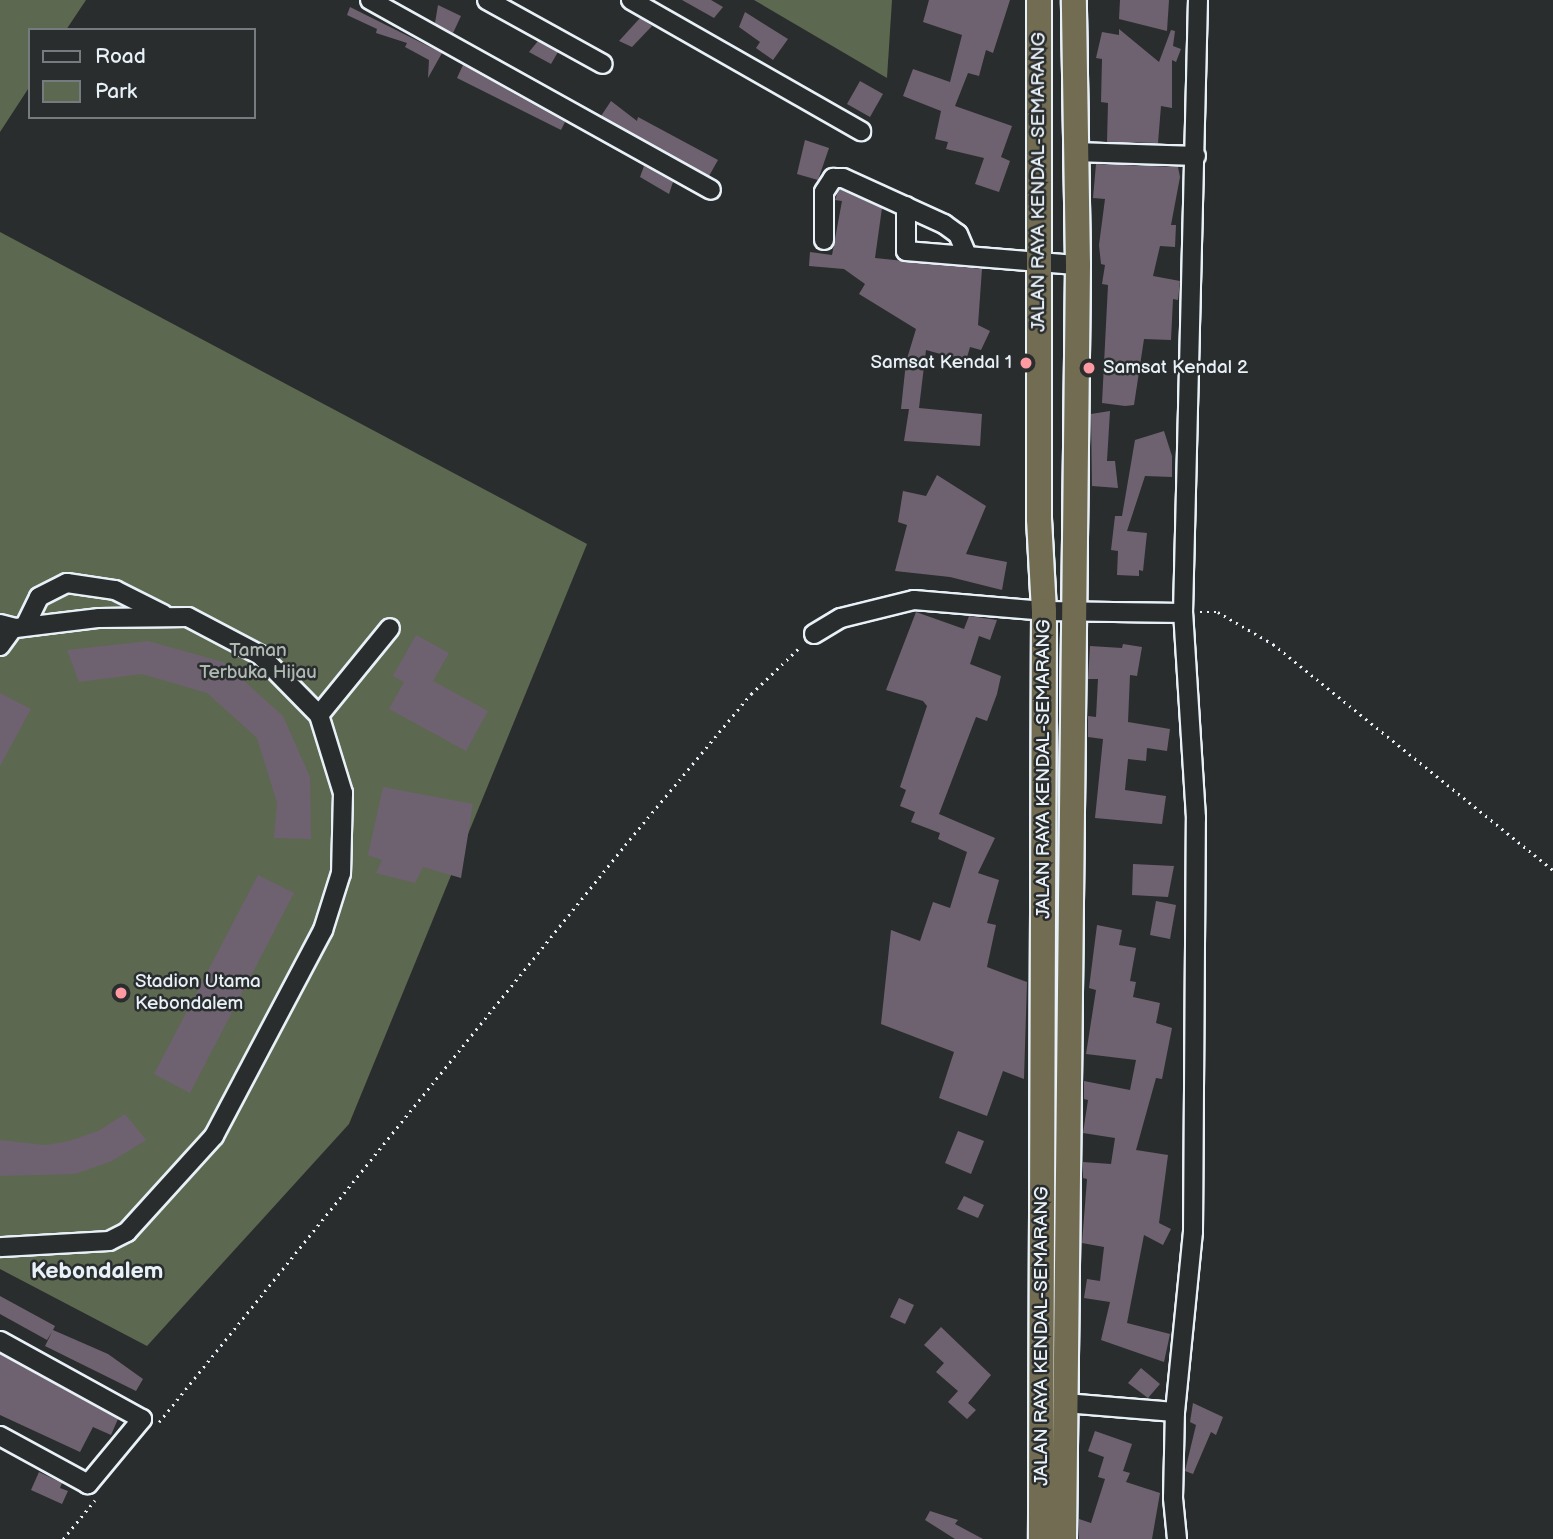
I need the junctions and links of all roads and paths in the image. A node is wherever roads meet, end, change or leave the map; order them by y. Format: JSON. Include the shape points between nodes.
{"nodes":[{"id":1,"x":370,"y":0,"type":"edge"},
{"id":2,"x":487,"y":0,"type":"edge"},
{"id":3,"x":631,"y":0,"type":"edge"},
{"id":4,"x":1039,"y":0,"type":"edge"},
{"id":5,"x":1074,"y":0,"type":"edge"},
{"id":6,"x":1198,"y":0,"type":"edge"},
{"id":7,"x":603,"y":64,"type":"dead end"},
{"id":8,"x":861,"y":131,"type":"dead end"},
{"id":9,"x":1076,"y":152,"type":"junction"},
{"id":10,"x":1196,"y":156,"type":"junction"},
{"id":11,"x":711,"y":190,"type":"dead end"},
{"id":12,"x":906,"y":206,"type":"junction"},
{"id":13,"x":824,"y":240,"type":"dead end"},
{"id":14,"x":967,"y":255,"type":"junction"},
{"id":15,"x":1038,"y":262,"type":"junction"},
{"id":16,"x":1077,"y":265,"type":"junction"},
{"id":17,"x":1071,"y":610,"type":"junction"},
{"id":18,"x":1044,"y":611,"type":"junction"},
{"id":19,"x":1183,"y":613,"type":"junction"},
{"id":20,"x":163,"y":614,"type":"junction"},
{"id":21,"x":13,"y":626,"type":"edge"},
{"id":22,"x":390,"y":628,"type":"dead end"},
{"id":23,"x":814,"y":634,"type":"joint"},
{"id":24,"x":0,"y":646,"type":"edge"},
{"id":25,"x":319,"y":715,"type":"junction"},
{"id":26,"x":1553,"y":870,"type":"edge"},
{"id":27,"x":1055,"y":1077,"type":"junction"},
{"id":28,"x":0,"y":1248,"type":"edge"},
{"id":29,"x":0,"y":1340,"type":"edge"},
{"id":30,"x":1065,"y":1403,"type":"junction"},
{"id":31,"x":1175,"y":1412,"type":"junction"},
{"id":32,"x":155,"y":1426,"type":"dead end"},
{"id":33,"x":0,"y":1436,"type":"edge"},
{"id":34,"x":100,"y":1494,"type":"dead end"},
{"id":35,"x":63,"y":1539,"type":"edge"},
{"id":36,"x":1041,"y":1539,"type":"edge"},
{"id":37,"x":1064,"y":1539,"type":"edge"},
{"id":38,"x":1177,"y":1539,"type":"edge"}],
"edges":[{"from":1,"to":11,"type":"street"},
{"from":2,"to":7,"type":"street"},
{"from":3,"to":8,"type":"street"},
{"from":4,"to":15,"type":"highway","name":"JALAN RAYA KENDAL-SEMARANG"},
{"from":5,"to":9,"type":"highway","name":"JALAN RAYA KENDAL-SEMARANG"},
{"from":6,"to":10,"type":"street"},
{"from":9,"to":10,"type":"street"},
{"from":9,"to":16,"type":"highway","name":"JALAN RAYA KENDAL-SEMARANG"},
{"from":10,"to":19,"type":"street"},
{"from":12,"to":13,"type":"street","via":[[859,184],[833,178],[824,192]]},
{"from":12,"to":14,"type":"street","via":[[958,234]]},
{"from":12,"to":14,"type":"street","via":[[906,251]]},
{"from":14,"to":15,"type":"street"},
{"from":15,"to":16,"type":"street"},
{"from":15,"to":18,"type":"highway","name":"JALAN RAYA KENDAL-SEMARANG"},
{"from":16,"to":17,"type":"highway","name":"JALAN RAYA KENDAL-SEMARANG"},
{"from":17,"to":18,"type":"street"},
{"from":17,"to":19,"type":"street"},
{"from":17,"to":27,"type":"highway","name":"JALAN RAYA KENDAL-SEMARANG"},
{"from":18,"to":23,"type":"street","via":[[895,602],[841,618]]},
{"from":18,"to":27,"type":"highway","name":"JALAN RAYA KENDAL-SEMARANG"},
{"from":19,"to":26,"type":"path","via":[[1218,612],[1273,644]]},
{"from":19,"to":31,"type":"street","via":[[1196,818],[1193,1232]]},
{"from":20,"to":21,"type":"street"},
{"from":20,"to":21,"type":"street","via":[[115,590],[67,583],[39,597]]},
{"from":20,"to":25,"type":"street","via":[[188,617],[260,654]]},
{"from":21,"to":24,"type":"street"},
{"from":22,"to":25,"type":"street"},
{"from":23,"to":32,"type":"path","via":[[751,694],[625,845]]},
{"from":25,"to":28,"type":"street","via":[[342,793],[341,873],[323,930],[214,1136],[127,1232],[109,1241]]},
{"from":27,"to":30,"type":"highway","name":"JALAN RAYA KENDAL-SEMARANG"},
{"from":27,"to":36,"type":"highway","name":"JALAN RAYA KENDAL-SEMARANG"},
{"from":29,"to":33,"type":"street","via":[[142,1419],[89,1484]]},
{"from":30,"to":31,"type":"street"},
{"from":30,"to":37,"type":"highway","name":"JALAN RAYA KENDAL-SEMARANG"},
{"from":31,"to":38,"type":"street"},
{"from":34,"to":35,"type":"path"}]}
